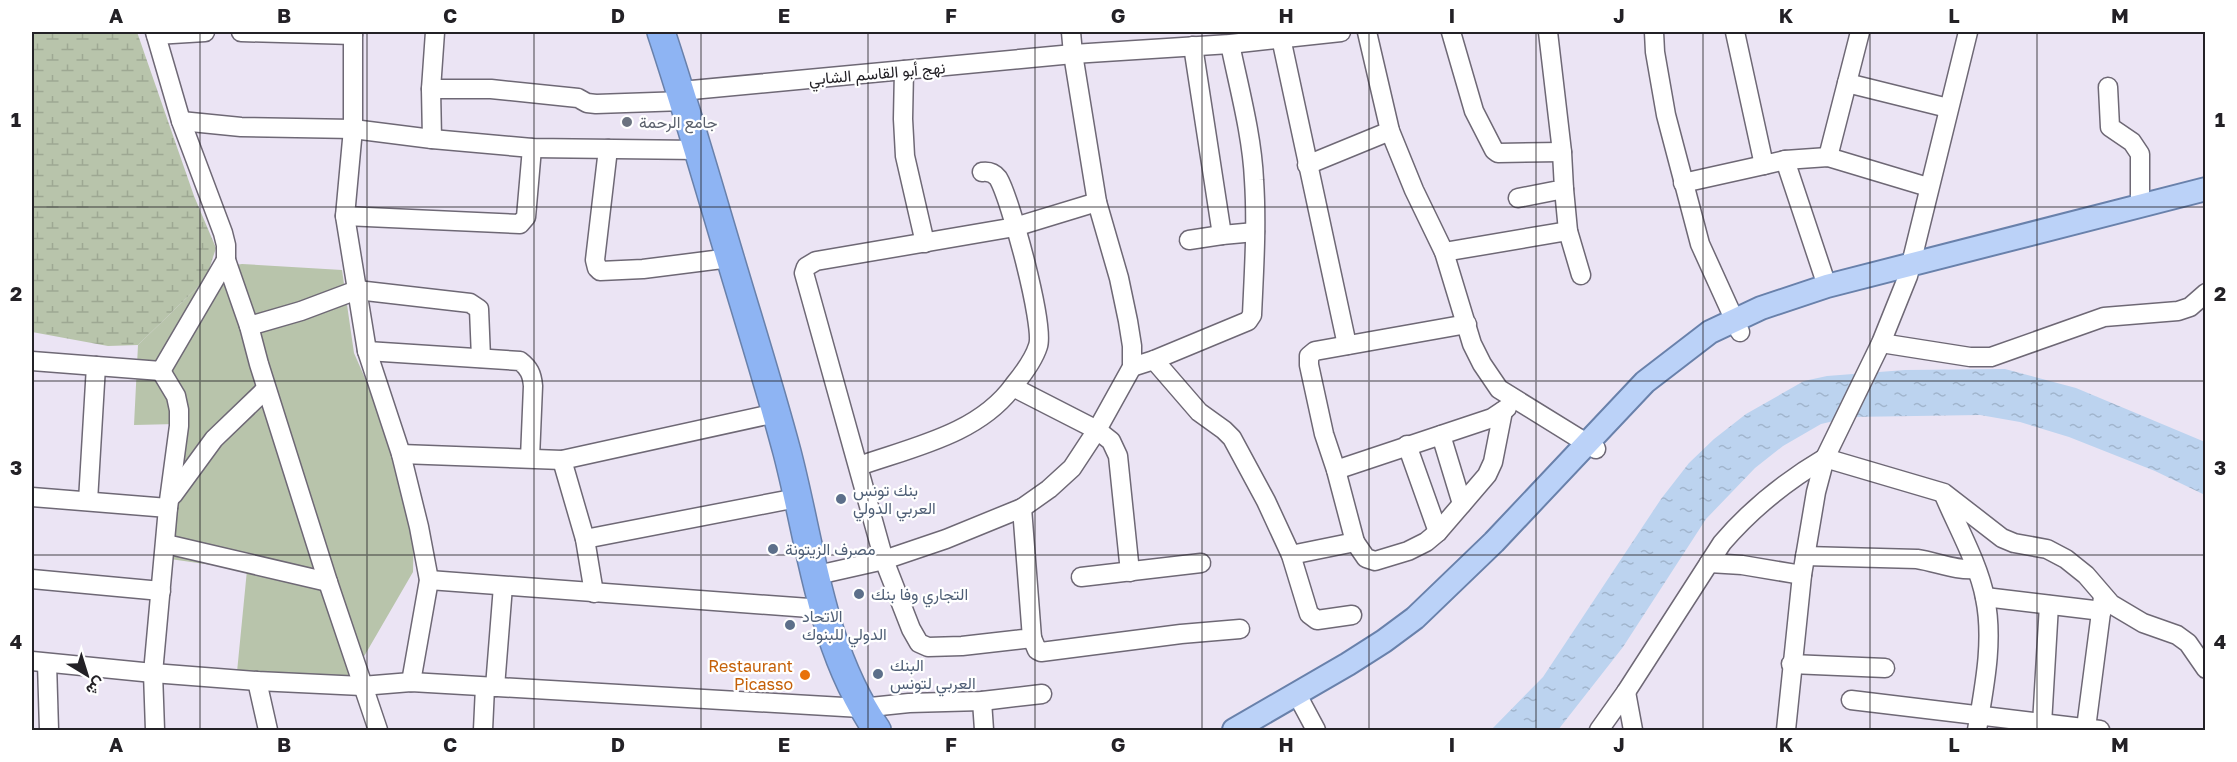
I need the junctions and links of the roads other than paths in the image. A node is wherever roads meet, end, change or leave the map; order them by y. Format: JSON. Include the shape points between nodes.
{"nodes":[{"id":1,"x":205,"y":32,"type":"edge"},
{"id":2,"x":241,"y":32,"type":"edge"},
{"id":3,"x":435,"y":32,"type":"edge"},
{"id":4,"x":661,"y":32,"type":"edge"},
{"id":5,"x":1071,"y":32,"type":"edge"},
{"id":6,"x":1341,"y":32,"type":"edge"},
{"id":7,"x":1367,"y":32,"type":"edge"},
{"id":8,"x":1451,"y":32,"type":"edge"},
{"id":9,"x":1548,"y":32,"type":"edge"},
{"id":10,"x":1654,"y":32,"type":"edge"},
{"id":11,"x":1735,"y":32,"type":"edge"},
{"id":12,"x":1860,"y":32,"type":"edge"},
{"id":13,"x":1968,"y":32,"type":"edge"},
{"id":14,"x":156,"y":33,"type":"edge"},
{"id":15,"x":353,"y":33,"type":"edge"},
{"id":16,"x":1281,"y":38,"type":"junction"},
{"id":17,"x":1230,"y":44,"type":"junction"},
{"id":18,"x":1193,"y":46,"type":"junction"},
{"id":19,"x":1073,"y":54,"type":"junction"},
{"id":20,"x":904,"y":70,"type":"junction"},
{"id":21,"x":1847,"y":83,"type":"junction"},
{"id":22,"x":2108,"y":87,"type":"dead end"},
{"id":23,"x":431,"y":89,"type":"junction"},
{"id":24,"x":682,"y":96,"type":"junction"},
{"id":25,"x":1948,"y":108,"type":"junction"},
{"id":26,"x":181,"y":121,"type":"junction"},
{"id":27,"x":353,"y":129,"type":"junction"},
{"id":28,"x":1390,"y":131,"type":"junction"},
{"id":29,"x":432,"y":139,"type":"junction"},
{"id":30,"x":532,"y":148,"type":"junction"},
{"id":31,"x":608,"y":149,"type":"junction"},
{"id":32,"x":698,"y":150,"type":"junction"},
{"id":33,"x":1562,"y":152,"type":"junction"},
{"id":34,"x":1828,"y":157,"type":"junction"},
{"id":35,"x":1785,"y":160,"type":"junction"},
{"id":36,"x":1307,"y":165,"type":"junction"},
{"id":37,"x":1764,"y":165,"type":"junction"},
{"id":38,"x":982,"y":171,"type":"dead end"},
{"id":39,"x":1683,"y":183,"type":"junction"},
{"id":40,"x":1928,"y":187,"type":"junction"},
{"id":41,"x":1564,"y":189,"type":"junction"},
{"id":42,"x":2205,"y":189,"type":"edge"},
{"id":43,"x":1518,"y":198,"type":"dead end"},
{"id":44,"x":1097,"y":202,"type":"junction"},
{"id":45,"x":2205,"y":202,"type":"edge"},
{"id":46,"x":2140,"y":206,"type":"junction"},
{"id":47,"x":345,"y":216,"type":"junction"},
{"id":48,"x":1015,"y":227,"type":"junction"},
{"id":49,"x":1568,"y":231,"type":"junction"},
{"id":50,"x":1254,"y":232,"type":"junction"},
{"id":51,"x":1222,"y":235,"type":"junction"},
{"id":52,"x":1189,"y":240,"type":"dead end"},
{"id":53,"x":926,"y":243,"type":"junction"},
{"id":54,"x":1444,"y":252,"type":"junction"},
{"id":55,"x":730,"y":258,"type":"junction"},
{"id":56,"x":226,"y":260,"type":"junction"},
{"id":57,"x":1909,"y":270,"type":"junction"},
{"id":58,"x":1581,"y":274,"type":"dead end"},
{"id":59,"x":1827,"y":286,"type":"junction"},
{"id":60,"x":357,"y":290,"type":"junction"},
{"id":61,"x":2205,"y":293,"type":"edge"},
{"id":62,"x":1467,"y":324,"type":"junction"},
{"id":63,"x":249,"y":326,"type":"junction"},
{"id":64,"x":1738,"y":326,"type":"junction"},
{"id":65,"x":1347,"y":345,"type":"junction"},
{"id":66,"x":367,"y":351,"type":"junction"},
{"id":67,"x":1877,"y":351,"type":"junction"},
{"id":68,"x":481,"y":358,"type":"junction"},
{"id":69,"x":1154,"y":360,"type":"junction"},
{"id":70,"x":32,"y":361,"type":"edge"},
{"id":71,"x":96,"y":366,"type":"junction"},
{"id":72,"x":1132,"y":367,"type":"junction"},
{"id":73,"x":161,"y":372,"type":"junction"},
{"id":74,"x":1013,"y":387,"type":"junction"},
{"id":75,"x":266,"y":389,"type":"junction"},
{"id":76,"x":1509,"y":406,"type":"junction"},
{"id":77,"x":776,"y":413,"type":"junction"},
{"id":78,"x":1097,"y":430,"type":"junction"},
{"id":79,"x":1441,"y":435,"type":"junction"},
{"id":80,"x":1407,"y":445,"type":"junction"},
{"id":81,"x":1591,"y":446,"type":"junction"},
{"id":82,"x":401,"y":454,"type":"junction"},
{"id":83,"x":530,"y":458,"type":"junction"},
{"id":84,"x":1825,"y":459,"type":"junction"},
{"id":85,"x":562,"y":460,"type":"junction"},
{"id":86,"x":859,"y":466,"type":"junction"},
{"id":87,"x":1336,"y":470,"type":"junction"},
{"id":88,"x":1944,"y":493,"type":"junction"},
{"id":89,"x":32,"y":497,"type":"edge"},
{"id":90,"x":797,"y":498,"type":"junction"},
{"id":91,"x":88,"y":501,"type":"junction"},
{"id":92,"x":169,"y":504,"type":"junction"},
{"id":93,"x":1462,"y":504,"type":"junction"},
{"id":94,"x":1022,"y":508,"type":"junction"},
{"id":95,"x":1438,"y":532,"type":"junction"},
{"id":96,"x":585,"y":539,"type":"junction"},
{"id":97,"x":1356,"y":542,"type":"junction"},
{"id":98,"x":166,"y":544,"type":"junction"},
{"id":99,"x":1291,"y":555,"type":"junction"},
{"id":100,"x":1805,"y":556,"type":"junction"},
{"id":101,"x":884,"y":560,"type":"junction"},
{"id":102,"x":1201,"y":563,"type":"dead end"},
{"id":103,"x":1709,"y":563,"type":"junction"},
{"id":104,"x":1976,"y":569,"type":"junction"},
{"id":105,"x":1130,"y":572,"type":"junction"},
{"id":106,"x":1802,"y":575,"type":"junction"},
{"id":107,"x":813,"y":576,"type":"junction"},
{"id":108,"x":1081,"y":577,"type":"dead end"},
{"id":109,"x":32,"y":579,"type":"edge"},
{"id":110,"x":429,"y":580,"type":"junction"},
{"id":111,"x":327,"y":582,"type":"junction"},
{"id":112,"x":503,"y":586,"type":"junction"},
{"id":113,"x":161,"y":591,"type":"junction"},
{"id":114,"x":594,"y":593,"type":"junction"},
{"id":115,"x":1985,"y":597,"type":"junction"},
{"id":116,"x":2103,"y":604,"type":"junction"},
{"id":117,"x":2049,"y":605,"type":"junction"},
{"id":118,"x":823,"y":609,"type":"junction"},
{"id":119,"x":1352,"y":615,"type":"dead end"},
{"id":120,"x":1240,"y":629,"type":"dead end"},
{"id":121,"x":1032,"y":638,"type":"junction"},
{"id":122,"x":39,"y":662,"type":"edge"},
{"id":123,"x":1791,"y":664,"type":"junction"},
{"id":124,"x":1885,"y":668,"type":"dead end"},
{"id":125,"x":2205,"y":669,"type":"edge"},
{"id":126,"x":153,"y":673,"type":"junction"},
{"id":127,"x":257,"y":681,"type":"junction"},
{"id":128,"x":411,"y":681,"type":"junction"},
{"id":129,"x":362,"y":686,"type":"junction"},
{"id":130,"x":490,"y":687,"type":"junction"},
{"id":131,"x":1626,"y":692,"type":"junction"},
{"id":132,"x":1042,"y":694,"type":"dead end"},
{"id":133,"x":1851,"y":700,"type":"dead end"},
{"id":134,"x":981,"y":701,"type":"junction"},
{"id":135,"x":1301,"y":702,"type":"junction"},
{"id":136,"x":861,"y":708,"type":"junction"},
{"id":137,"x":1978,"y":724,"type":"edge"},
{"id":138,"x":2042,"y":724,"type":"junction"},
{"id":139,"x":2093,"y":729,"type":"edge"},
{"id":140,"x":49,"y":730,"type":"edge"},
{"id":141,"x":155,"y":730,"type":"edge"},
{"id":142,"x":268,"y":730,"type":"edge"},
{"id":143,"x":378,"y":730,"type":"edge"},
{"id":144,"x":483,"y":730,"type":"edge"},
{"id":145,"x":877,"y":730,"type":"edge"},
{"id":146,"x":984,"y":730,"type":"edge"},
{"id":147,"x":1234,"y":730,"type":"edge"},
{"id":148,"x":1252,"y":730,"type":"edge"},
{"id":149,"x":1316,"y":730,"type":"edge"},
{"id":150,"x":1599,"y":730,"type":"edge"},
{"id":151,"x":1633,"y":730,"type":"edge"},
{"id":152,"x":1786,"y":730,"type":"edge"}],
"edges":[{"from":1,"to":14,"type":"street"},
{"from":2,"to":15,"type":"street"},
{"from":3,"to":23,"type":"street"},
{"from":4,"to":24,"type":"highway"},
{"from":5,"to":19,"type":"street"},
{"from":6,"to":16,"type":"street","name":"نهج أبو القاسم الشابي"},
{"from":7,"to":28,"type":"street"},
{"from":8,"to":33,"type":"street","via":[[1474,111],[1494,150]]},
{"from":9,"to":33,"type":"street"},
{"from":10,"to":39,"type":"street","via":[[1666,115]]},
{"from":11,"to":37,"type":"street"},
{"from":12,"to":21,"type":"street"},
{"from":13,"to":25,"type":"street"},
{"from":14,"to":26,"type":"street"},
{"from":15,"to":27,"type":"street"},
{"from":16,"to":17,"type":"street","name":"نهج أبو القاسم الشابي"},
{"from":16,"to":36,"type":"street"},
{"from":17,"to":18,"type":"street","name":"نهج أبو القاسم الشابي"},
{"from":17,"to":50,"type":"street","via":[[1252,157]]},
{"from":18,"to":19,"type":"street","name":"نهج أبو القاسم الشابي"},
{"from":18,"to":51,"type":"street"},
{"from":19,"to":20,"type":"street","name":"نهج أبو القاسم الشابي"},
{"from":19,"to":44,"type":"street"},
{"from":20,"to":24,"type":"street","name":"نهج أبو القاسم الشابي"},
{"from":20,"to":53,"type":"street","via":[[905,156]]},
{"from":21,"to":25,"type":"street"},
{"from":21,"to":34,"type":"street"},
{"from":22,"to":46,"type":"street","via":[[2110,128],[2132,142],[2140,154]]},
{"from":23,"to":24,"type":"street","name":"نهج أبو القاسم الشابي","via":[[491,89],[578,98],[596,104]]},
{"from":23,"to":29,"type":"street"},
{"from":24,"to":32,"type":"highway"},
{"from":25,"to":40,"type":"street"},
{"from":26,"to":27,"type":"street","via":[[241,127]]},
{"from":26,"to":56,"type":"street","via":[[223,232]]},
{"from":27,"to":29,"type":"street"},
{"from":27,"to":47,"type":"street"},
{"from":28,"to":36,"type":"street"},
{"from":28,"to":54,"type":"street"},
{"from":29,"to":30,"type":"street"},
{"from":30,"to":31,"type":"street"},
{"from":30,"to":47,"type":"street","via":[[526,216],[520,224]]},
{"from":31,"to":32,"type":"street"},
{"from":31,"to":55,"type":"street","via":[[595,260],[600,271]]},
{"from":32,"to":55,"type":"highway"},
{"from":33,"to":41,"type":"street"},
{"from":34,"to":35,"type":"street"},
{"from":34,"to":40,"type":"street"},
{"from":35,"to":37,"type":"street"},
{"from":35,"to":59,"type":"street"},
{"from":36,"to":65,"type":"street"},
{"from":37,"to":39,"type":"street"},
{"from":38,"to":48,"type":"street","via":[[997,177]]},
{"from":39,"to":64,"type":"street","via":[[1700,244]]},
{"from":40,"to":57,"type":"street"},
{"from":41,"to":43,"type":"street"},
{"from":41,"to":49,"type":"street"},
{"from":42,"to":46,"type":"main road"},
{"from":44,"to":48,"type":"street"},
{"from":44,"to":72,"type":"street","via":[[1121,289]]},
{"from":45,"to":57,"type":"main road"},
{"from":46,"to":57,"type":"main road"},
{"from":47,"to":60,"type":"street"},
{"from":48,"to":53,"type":"street"},
{"from":48,"to":74,"type":"street","via":[[1040,330],[1039,346]]},
{"from":49,"to":54,"type":"street"},
{"from":49,"to":58,"type":"street"},
{"from":50,"to":51,"type":"street"},
{"from":50,"to":69,"type":"street","via":[[1251,318]]},
{"from":51,"to":52,"type":"street"},
{"from":53,"to":86,"type":"street","via":[[816,261],[804,273]]},
{"from":54,"to":62,"type":"street"},
{"from":55,"to":77,"type":"highway"},
{"from":56,"to":63,"type":"street"},
{"from":56,"to":73,"type":"street"},
{"from":57,"to":59,"type":"main road"},
{"from":57,"to":64,"type":"main road"},
{"from":57,"to":67,"type":"street"},
{"from":59,"to":64,"type":"main road","via":[[1784,299]]},
{"from":60,"to":63,"type":"street"},
{"from":60,"to":66,"type":"street"},
{"from":60,"to":68,"type":"street","via":[[476,306],[480,314]]},
{"from":61,"to":67,"type":"street","via":[[2190,307],[2178,311],[2103,317],[1991,357]]},
{"from":62,"to":65,"type":"street"},
{"from":62,"to":76,"type":"street","via":[[1472,344]]},
{"from":63,"to":75,"type":"street"},
{"from":64,"to":81,"type":"main road"},
{"from":65,"to":87,"type":"street","via":[[1315,351],[1309,356],[1324,434]]},
{"from":66,"to":68,"type":"street"},
{"from":66,"to":82,"type":"street"},
{"from":67,"to":84,"type":"street"},
{"from":68,"to":83,"type":"street","via":[[520,361],[532,375]]},
{"from":69,"to":72,"type":"street"},
{"from":69,"to":99,"type":"street","via":[[1199,412],[1232,438]]},
{"from":70,"to":71,"type":"street"},
{"from":71,"to":73,"type":"street"},
{"from":71,"to":91,"type":"street"},
{"from":72,"to":78,"type":"street"},
{"from":73,"to":92,"type":"street","via":[[176,396],[180,426]]},
{"from":74,"to":78,"type":"street"},
{"from":74,"to":86,"type":"street","via":[[978,420]]},
{"from":75,"to":92,"type":"street","via":[[214,439]]},
{"from":75,"to":111,"type":"street"},
{"from":76,"to":79,"type":"street","via":[[1492,418]]},
{"from":76,"to":81,"type":"street"},
{"from":76,"to":93,"type":"street","via":[[1487,475]]},
{"from":77,"to":85,"type":"street"},
{"from":77,"to":90,"type":"highway"},
{"from":78,"to":94,"type":"street","via":[[1072,468]]},
{"from":78,"to":105,"type":"street","via":[[1111,441],[1118,456]]},
{"from":79,"to":80,"type":"street"},
{"from":79,"to":93,"type":"street"},
{"from":80,"to":87,"type":"street"},
{"from":80,"to":95,"type":"street"},
{"from":81,"to":135,"type":"main road","via":[[1419,625]]},
{"from":81,"to":147,"type":"main road","via":[[1415,618],[1348,664]]},
{"from":82,"to":83,"type":"street"},
{"from":82,"to":110,"type":"street"},
{"from":83,"to":85,"type":"street"},
{"from":84,"to":88,"type":"street"},
{"from":84,"to":100,"type":"street"},
{"from":84,"to":103,"type":"street","via":[[1790,479],[1736,526]]},
{"from":85,"to":96,"type":"street"},
{"from":86,"to":101,"type":"street"},
{"from":87,"to":97,"type":"street"},
{"from":88,"to":104,"type":"street"},
{"from":88,"to":116,"type":"street","via":[[2002,538],[2047,549],[2066,559],[2086,575]]},
{"from":89,"to":91,"type":"street"},
{"from":90,"to":96,"type":"street"},
{"from":90,"to":107,"type":"highway"},
{"from":91,"to":92,"type":"street"},
{"from":92,"to":98,"type":"street"},
{"from":93,"to":95,"type":"street"},
{"from":94,"to":101,"type":"street"},
{"from":94,"to":121,"type":"street"},
{"from":95,"to":97,"type":"street","via":[[1408,551],[1375,561],[1366,558]]},
{"from":96,"to":114,"type":"street"},
{"from":97,"to":99,"type":"street"},
{"from":98,"to":111,"type":"street"},
{"from":98,"to":113,"type":"street"},
{"from":99,"to":119,"type":"street","via":[[1312,617],[1317,620]]},
{"from":100,"to":104,"type":"street","via":[[1917,559]]},
{"from":100,"to":106,"type":"street"},
{"from":101,"to":107,"type":"street"},
{"from":101,"to":121,"type":"street","via":[[919,643],[928,647],[962,646]]},
{"from":102,"to":105,"type":"street"},
{"from":103,"to":106,"type":"street"},
{"from":103,"to":131,"type":"street"},
{"from":104,"to":115,"type":"street"},
{"from":105,"to":108,"type":"street"},
{"from":106,"to":123,"type":"street"},
{"from":107,"to":118,"type":"highway"},
{"from":109,"to":113,"type":"street"},
{"from":110,"to":112,"type":"street"},
{"from":110,"to":128,"type":"street"},
{"from":111,"to":129,"type":"street"},
{"from":112,"to":114,"type":"street"},
{"from":112,"to":130,"type":"street"},
{"from":113,"to":126,"type":"street"},
{"from":114,"to":118,"type":"street"},
{"from":115,"to":117,"type":"street"},
{"from":115,"to":137,"type":"street","via":[[1987,662]]},
{"from":116,"to":117,"type":"street"},
{"from":116,"to":125,"type":"street","via":[[2111,604],[2143,623],[2177,634]]},
{"from":116,"to":139,"type":"street"},
{"from":117,"to":138,"type":"street"},
{"from":118,"to":136,"type":"highway"},
{"from":120,"to":121,"type":"street","via":[[1041,652]]},
{"from":122,"to":126,"type":"street"},
{"from":122,"to":140,"type":"street"},
{"from":123,"to":124,"type":"street"},
{"from":123,"to":152,"type":"street"},
{"from":126,"to":127,"type":"street"},
{"from":126,"to":141,"type":"street"},
{"from":127,"to":129,"type":"street"},
{"from":127,"to":142,"type":"street"},
{"from":128,"to":129,"type":"street"},
{"from":128,"to":130,"type":"street"},
{"from":129,"to":143,"type":"street"},
{"from":130,"to":136,"type":"street"},
{"from":130,"to":144,"type":"street"},
{"from":131,"to":150,"type":"street"},
{"from":131,"to":151,"type":"street"},
{"from":132,"to":134,"type":"street"},
{"from":133,"to":137,"type":"street"},
{"from":134,"to":136,"type":"street"},
{"from":134,"to":146,"type":"street"},
{"from":135,"to":148,"type":"main road"},
{"from":135,"to":149,"type":"street"},
{"from":136,"to":145,"type":"highway"},
{"from":137,"to":138,"type":"street"},
{"from":138,"to":139,"type":"street"}]}
